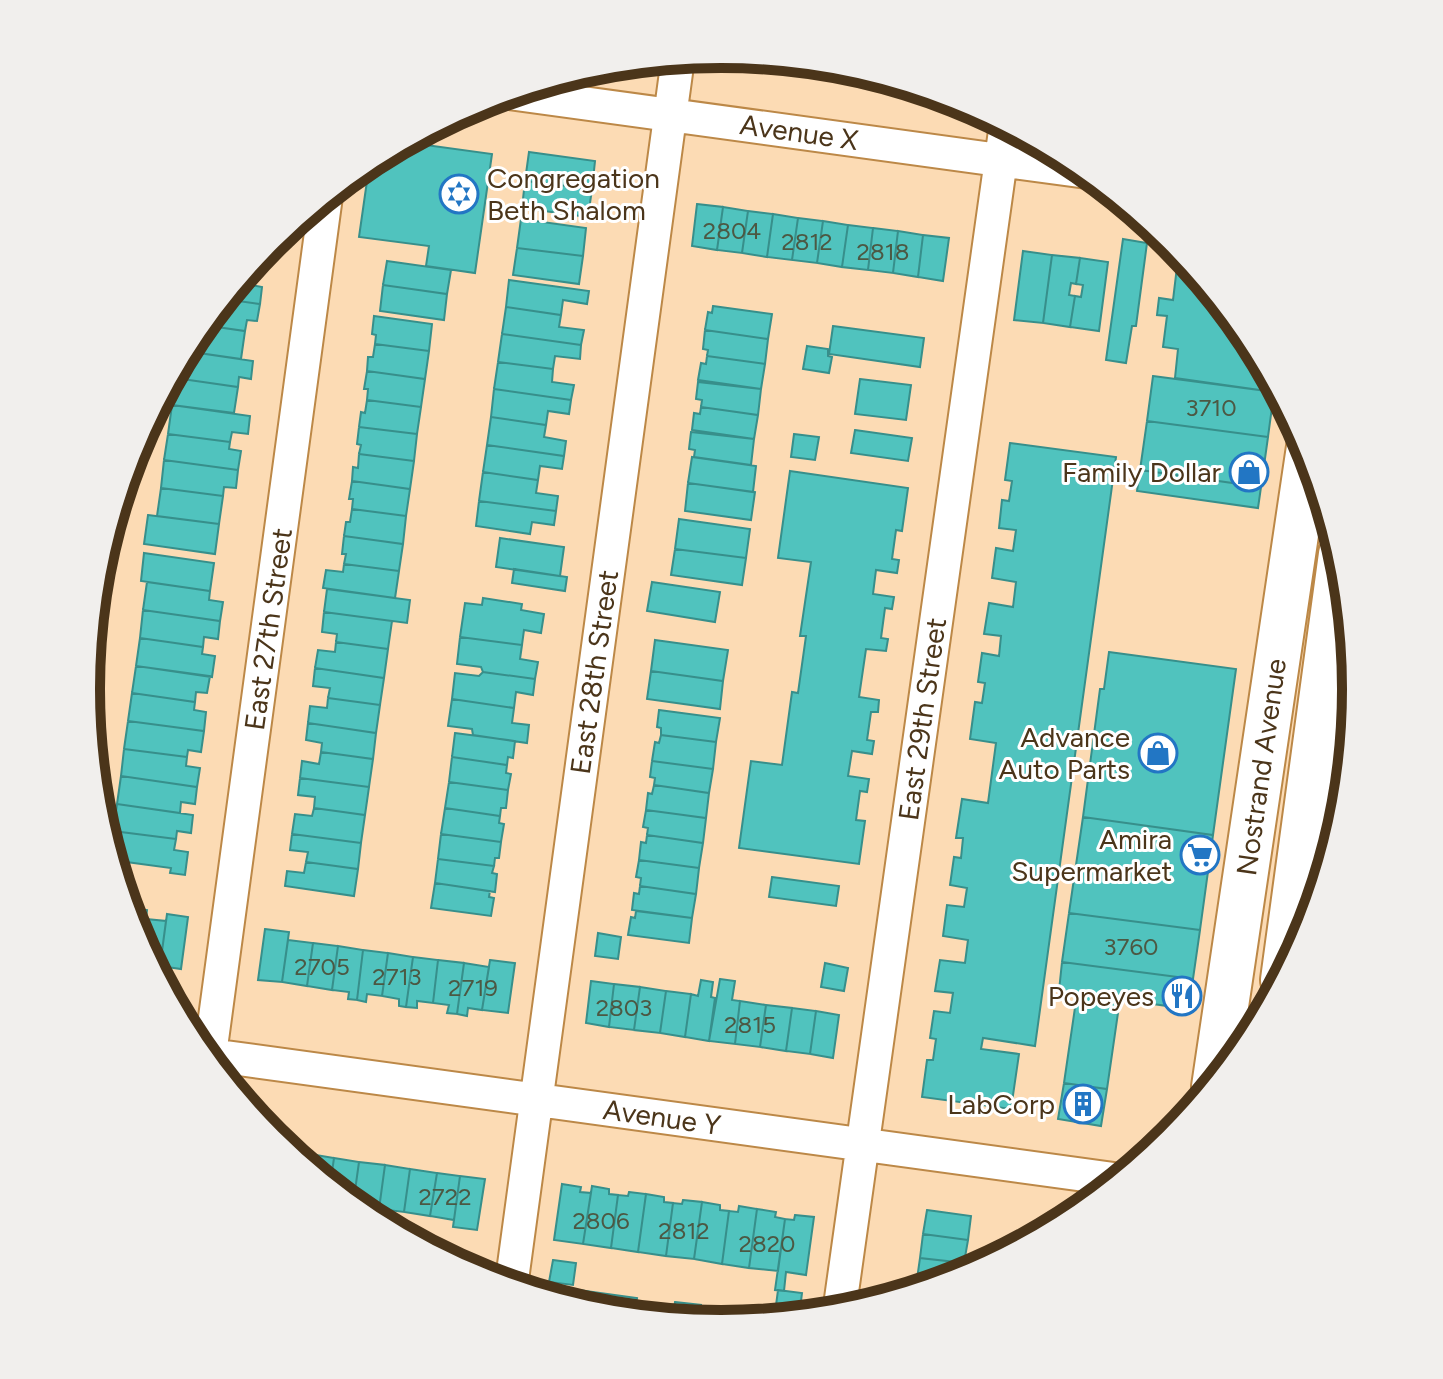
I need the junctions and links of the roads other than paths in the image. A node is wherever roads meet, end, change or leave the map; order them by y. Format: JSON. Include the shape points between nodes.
{"nodes":[{"id":1,"x":677,"y":69,"type":"edge"},
{"id":2,"x":536,"y":97,"type":"edge"},
{"id":3,"x":672,"y":115,"type":"junction"},
{"id":4,"x":1004,"y":136,"type":"edge"},
{"id":5,"x":1000,"y":160,"type":"junction"},
{"id":6,"x":1059,"y":168,"type":"edge"},
{"id":7,"x":324,"y":212,"type":"edge"},
{"id":8,"x":1305,"y":476,"type":"edge"},
{"id":9,"x":1336,"y":594,"type":"edge"},
{"id":10,"x":1288,"y":945,"type":"edge"},
{"id":11,"x":210,"y":1042,"type":"edge"},
{"id":12,"x":222,"y":1059,"type":"edge"},
{"id":13,"x":1217,"y":1065,"type":"edge"},
{"id":14,"x":535,"y":1100,"type":"junction"},
{"id":15,"x":862,"y":1144,"type":"junction"},
{"id":16,"x":1106,"y":1178,"type":"edge"},
{"id":17,"x":513,"y":1275,"type":"edge"},
{"id":18,"x":841,"y":1299,"type":"edge"}],
"edges":[{"from":1,"to":3,"type":"street","name":"East 28th Street"},
{"from":2,"to":3,"type":"street","name":"Avenue X"},
{"from":3,"to":5,"type":"street","name":"Avenue X"},
{"from":3,"to":14,"type":"street","name":"East 28th Street"},
{"from":4,"to":5,"type":"street","name":"East 29th Street"},
{"from":5,"to":6,"type":"street","name":"Avenue X"},
{"from":5,"to":15,"type":"street","name":"East 29th Street"},
{"from":7,"to":11,"type":"street","name":"East 27th Street"},
{"from":8,"to":13,"type":"main road","name":"Nostrand Avenue"},
{"from":9,"to":10,"type":"main road","name":"Nostrand Avenue"},
{"from":12,"to":14,"type":"street","name":"Avenue Y"},
{"from":14,"to":15,"type":"street","name":"Avenue Y"},
{"from":14,"to":17,"type":"street","name":"East 28th Street"},
{"from":15,"to":16,"type":"street","name":"Avenue Y"},
{"from":15,"to":18,"type":"street","name":"East 29th Street"}]}
